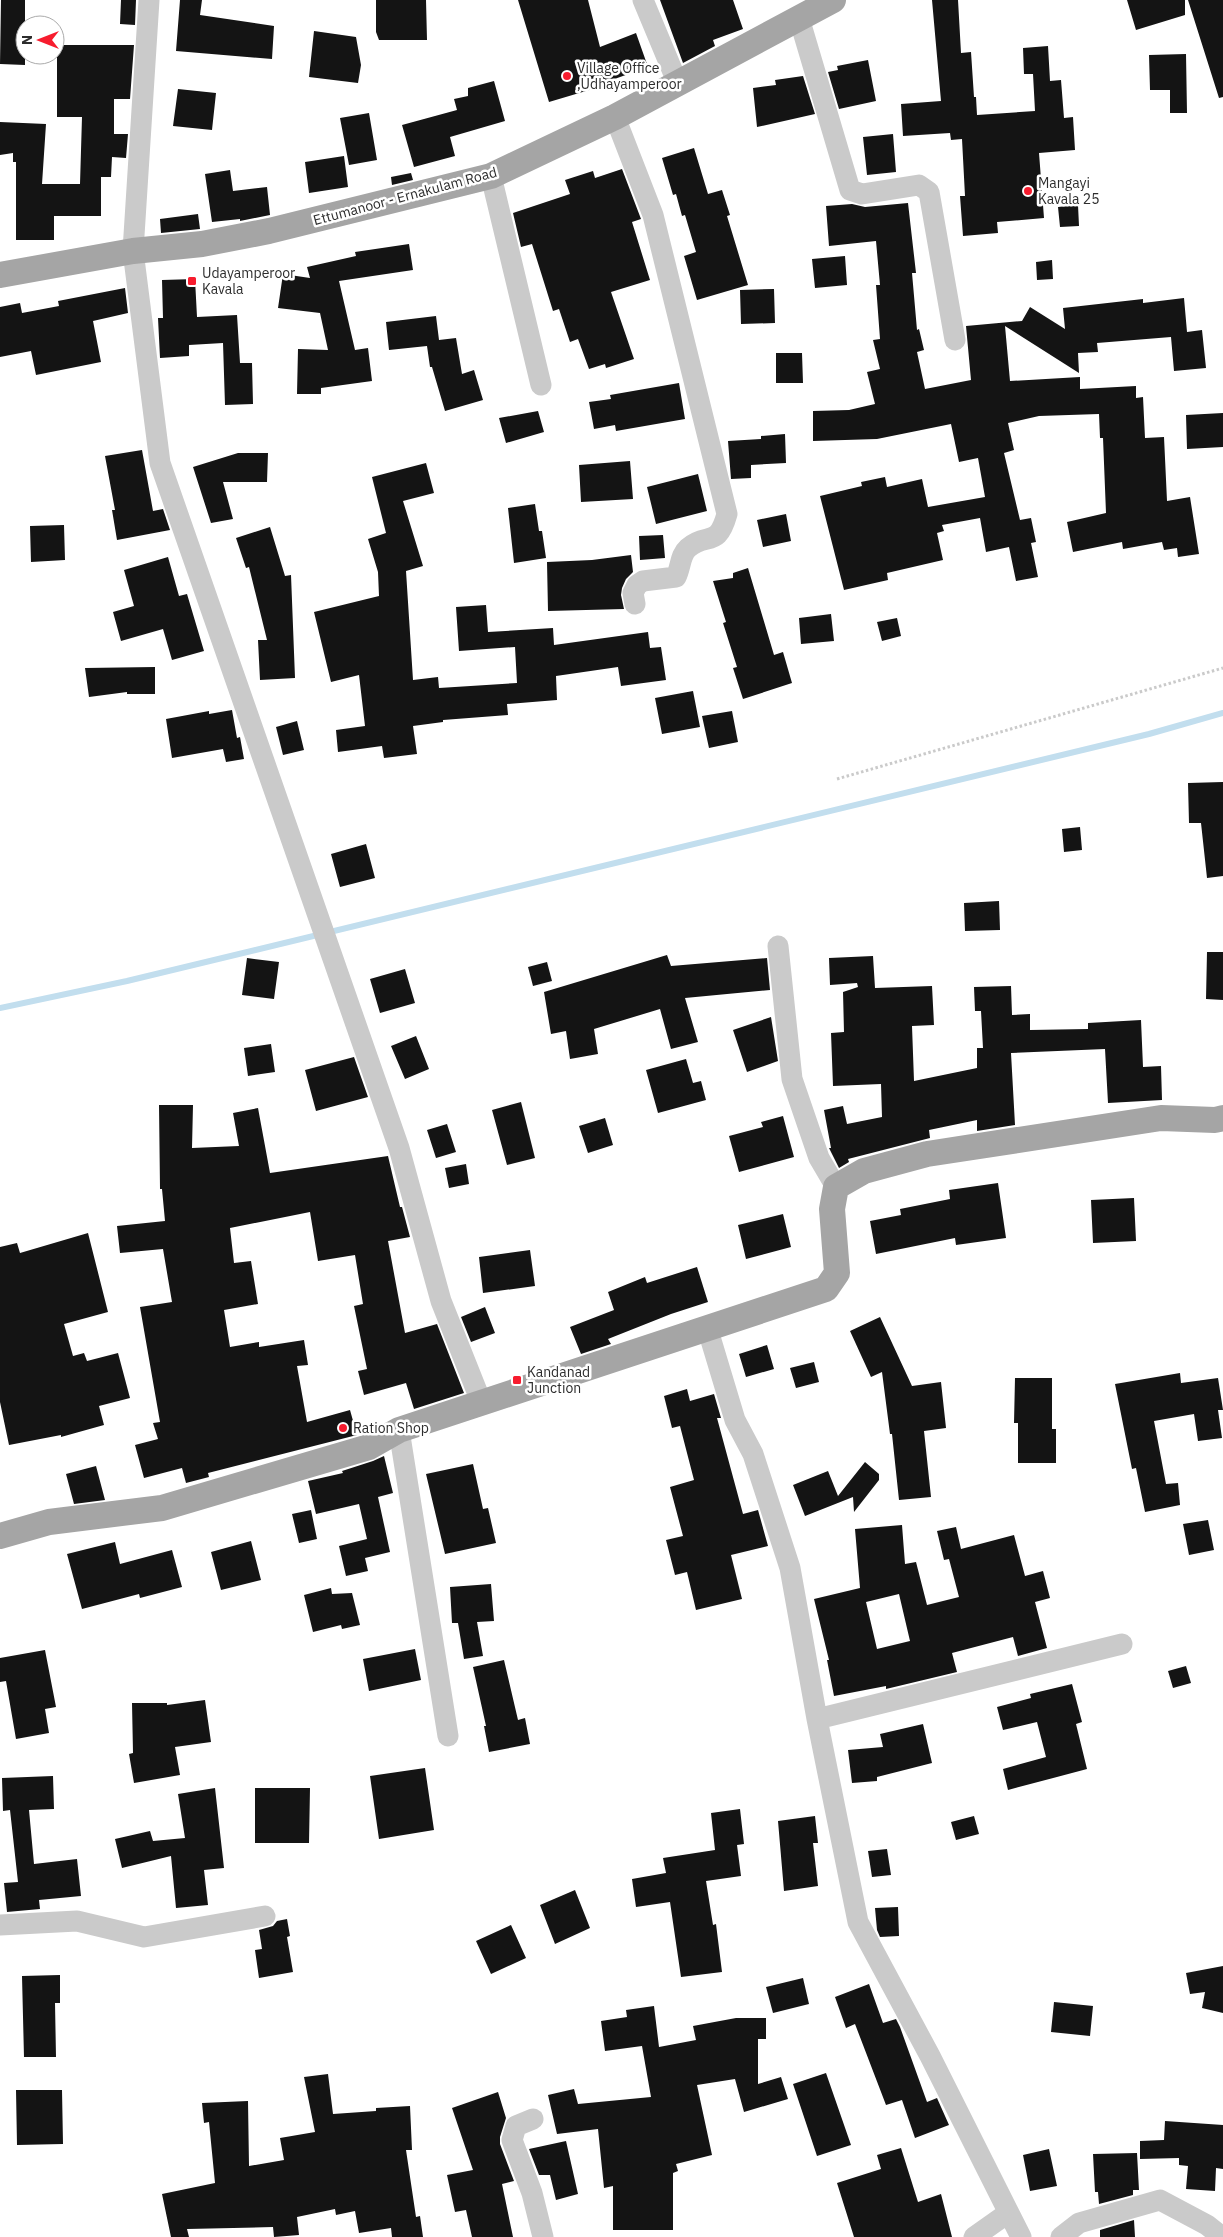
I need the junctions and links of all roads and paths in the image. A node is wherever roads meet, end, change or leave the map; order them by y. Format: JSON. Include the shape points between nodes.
{"nodes":[{"id":1,"x":149,"y":0,"type":"edge"},
{"id":2,"x":643,"y":0,"type":"edge"},
{"id":3,"x":833,"y":0,"type":"edge"},
{"id":4,"x":799,"y":18,"type":"junction"},
{"id":5,"x":678,"y":84,"type":"junction"},
{"id":6,"x":615,"y":117,"type":"junction"},
{"id":7,"x":491,"y":176,"type":"junction"},
{"id":8,"x":133,"y":251,"type":"junction"},
{"id":9,"x":0,"y":275,"type":"edge"},
{"id":10,"x":955,"y":340,"type":"dead end"},
{"id":11,"x":541,"y":385,"type":"dead end"},
{"id":12,"x":635,"y":604,"type":"dead end"},
{"id":13,"x":1223,"y":668,"type":"edge"},
{"id":14,"x":837,"y":779,"type":"dead end"},
{"id":15,"x":778,"y":946,"type":"dead end"},
{"id":16,"x":1223,"y":1118,"type":"edge"},
{"id":17,"x":836,"y":1188,"type":"junction"},
{"id":18,"x":707,"y":1327,"type":"junction"},
{"id":19,"x":482,"y":1404,"type":"junction"},
{"id":20,"x":399,"y":1430,"type":"junction"},
{"id":21,"x":0,"y":1536,"type":"edge"},
{"id":22,"x":1122,"y":1644,"type":"dead end"},
{"id":23,"x":817,"y":1719,"type":"junction"},
{"id":24,"x":448,"y":1736,"type":"dead end"},
{"id":25,"x":265,"y":1916,"type":"dead end"},
{"id":26,"x":0,"y":1925,"type":"edge"},
{"id":27,"x":532,"y":2119,"type":"dead end"},
{"id":28,"x":1008,"y":2213,"type":"junction"},
{"id":29,"x":543,"y":2237,"type":"edge"},
{"id":30,"x":974,"y":2237,"type":"edge"},
{"id":31,"x":1020,"y":2237,"type":"edge"},
{"id":32,"x":1061,"y":2237,"type":"edge"},
{"id":33,"x":1222,"y":2237,"type":"edge"}],
"edges":[{"from":1,"to":8,"type":"street"},
{"from":2,"to":5,"type":"street"},
{"from":3,"to":4,"type":"main road","name":"Ettumanoor - Ernakulam Road"},
{"from":4,"to":5,"type":"main road","name":"Ettumanoor - Ernakulam Road"},
{"from":4,"to":10,"type":"street","via":[[850,190],[862,194],[919,185],[929,192]]},
{"from":5,"to":6,"type":"main road","name":"Ettumanoor - Ernakulam Road"},
{"from":6,"to":7,"type":"main road","name":"Ettumanoor - Ernakulam Road"},
{"from":6,"to":12,"type":"street","via":[[653,215],[727,514],[716,537],[690,546],[682,554],[676,576],[637,584],[633,593]]},
{"from":7,"to":8,"type":"main road","name":"Ettumanoor - Ernakulam Road","via":[[269,231],[202,244]]},
{"from":7,"to":11,"type":"street"},
{"from":8,"to":9,"type":"main road","name":"Ettumanoor - Ernakulam Road"},
{"from":8,"to":19,"type":"street","via":[[160,463],[399,1148],[440,1301]]},
{"from":13,"to":14,"type":"path"},
{"from":15,"to":17,"type":"street","via":[[792,1078],[819,1158]]},
{"from":16,"to":17,"type":"main road","via":[[1161,1118],[927,1154],[864,1171]]},
{"from":17,"to":18,"type":"main road","via":[[832,1209],[837,1273],[826,1289]]},
{"from":18,"to":19,"type":"main road"},
{"from":18,"to":23,"type":"street","via":[[736,1420],[753,1454],[790,1568]]},
{"from":19,"to":20,"type":"main road"},
{"from":20,"to":21,"type":"main road","via":[[368,1447],[162,1508],[49,1522]]},
{"from":20,"to":24,"type":"street"},
{"from":22,"to":23,"type":"street"},
{"from":23,"to":28,"type":"street","via":[[858,1922],[930,2056]]},
{"from":25,"to":26,"type":"street","via":[[144,1937],[77,1921]]},
{"from":27,"to":29,"type":"street","via":[[516,2126],[512,2140],[532,2193]]},
{"from":28,"to":30,"type":"street"},
{"from":28,"to":31,"type":"street"},
{"from":32,"to":33,"type":"street","via":[[1079,2223],[1160,2200],[1207,2225]]}]}
